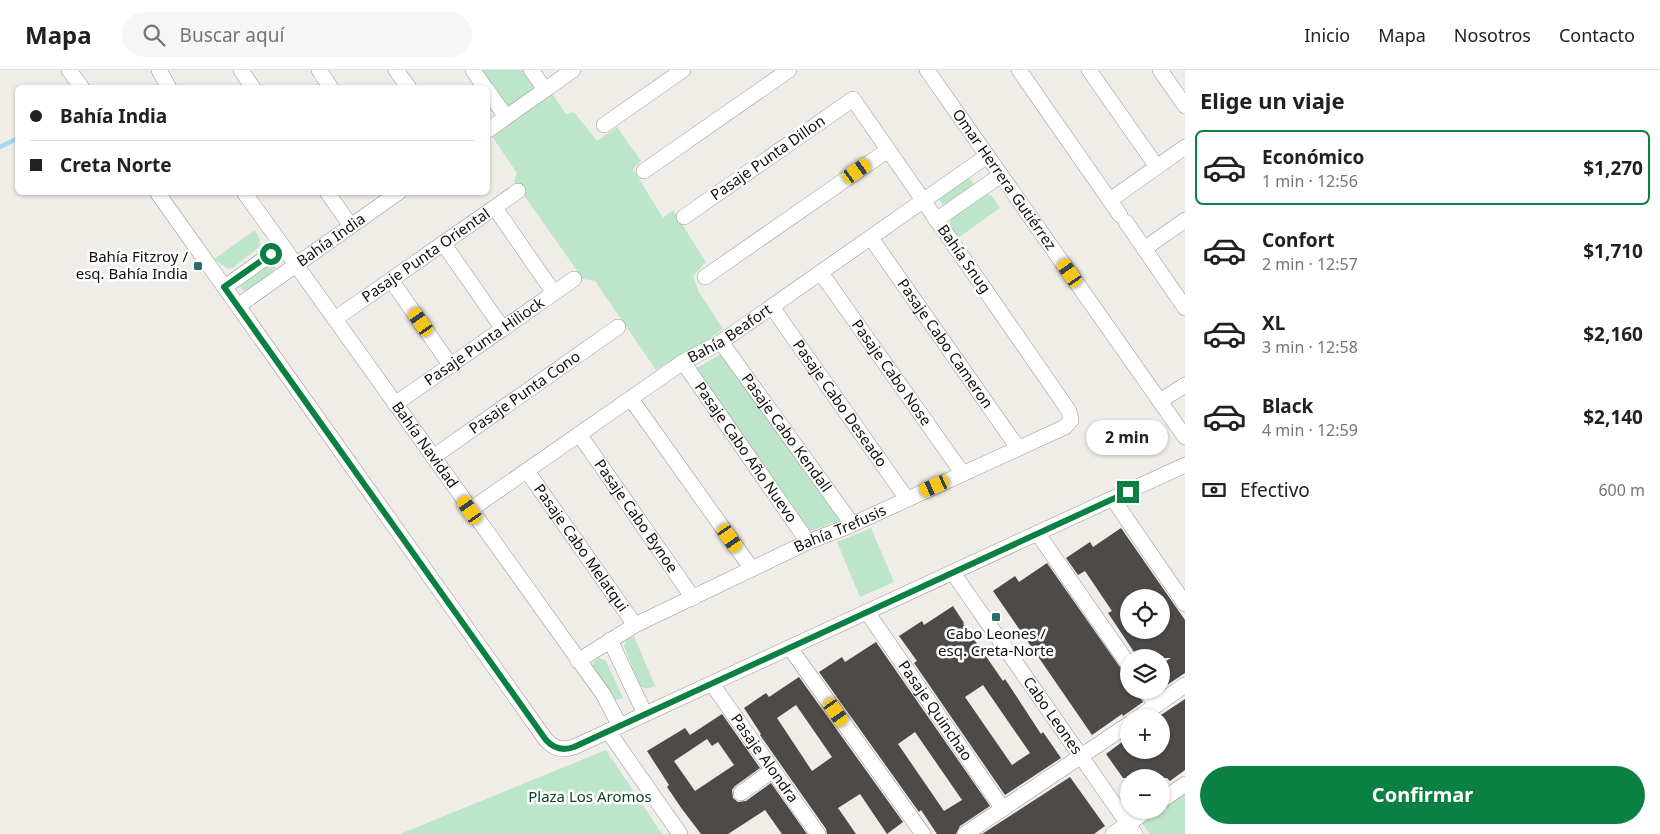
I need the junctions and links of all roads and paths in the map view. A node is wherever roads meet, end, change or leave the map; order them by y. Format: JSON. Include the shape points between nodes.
{"nodes":[{"id":1,"x":69,"y":70,"type":"edge"},
{"id":2,"x":159,"y":70,"type":"edge"},
{"id":3,"x":241,"y":70,"type":"edge"},
{"id":4,"x":318,"y":70,"type":"edge"},
{"id":5,"x":396,"y":70,"type":"edge"},
{"id":6,"x":473,"y":70,"type":"edge"},
{"id":7,"x":531,"y":70,"type":"edge"},
{"id":8,"x":573,"y":70,"type":"edge"},
{"id":9,"x":683,"y":70,"type":"edge"},
{"id":10,"x":789,"y":70,"type":"edge"},
{"id":11,"x":927,"y":70,"type":"edge"},
{"id":12,"x":1019,"y":70,"type":"edge"},
{"id":13,"x":1089,"y":70,"type":"edge"},
{"id":14,"x":1160,"y":70,"type":"edge"},
{"id":15,"x":80,"y":85,"type":"edge"},
{"id":16,"x":167,"y":85,"type":"edge"},
{"id":17,"x":251,"y":85,"type":"edge"},
{"id":18,"x":329,"y":85,"type":"edge"},
{"id":19,"x":407,"y":85,"type":"edge"},
{"id":20,"x":483,"y":85,"type":"edge"},
{"id":21,"x":545,"y":90,"type":"junction"},
{"id":22,"x":490,"y":94,"type":"edge"},
{"id":23,"x":853,"y":99,"type":"joint"},
{"id":24,"x":1185,"y":106,"type":"edge"},
{"id":25,"x":506,"y":117,"type":"junction"},
{"id":26,"x":604,"y":126,"type":"dead end"},
{"id":27,"x":490,"y":129,"type":"edge"},
{"id":28,"x":1185,"y":147,"type":"edge"},
{"id":29,"x":888,"y":150,"type":"junction"},
{"id":30,"x":987,"y":156,"type":"junction"},
{"id":31,"x":1157,"y":167,"type":"junction"},
{"id":32,"x":644,"y":172,"type":"dead end"},
{"id":33,"x":1001,"y":175,"type":"junction"},
{"id":34,"x":518,"y":191,"type":"dead end"},
{"id":35,"x":159,"y":195,"type":"edge"},
{"id":36,"x":246,"y":195,"type":"edge"},
{"id":37,"x":329,"y":195,"type":"edge"},
{"id":38,"x":394,"y":195,"type":"edge"},
{"id":39,"x":1110,"y":200,"type":"junction"},
{"id":40,"x":923,"y":201,"type":"junction"},
{"id":41,"x":495,"y":208,"type":"junction"},
{"id":42,"x":684,"y":217,"type":"dead end"},
{"id":43,"x":936,"y":220,"type":"junction"},
{"id":44,"x":1185,"y":220,"type":"edge"},
{"id":45,"x":351,"y":226,"type":"junction"},
{"id":46,"x":871,"y":238,"type":"junction"},
{"id":47,"x":443,"y":243,"type":"junction"},
{"id":48,"x":282,"y":246,"type":"junction"},
{"id":49,"x":1144,"y":249,"type":"junction"},
{"id":50,"x":296,"y":265,"type":"junction"},
{"id":51,"x":821,"y":272,"type":"junction"},
{"id":52,"x":705,"y":277,"type":"dead end"},
{"id":53,"x":574,"y":279,"type":"dead end"},
{"id":54,"x":391,"y":280,"type":"junction"},
{"id":55,"x":224,"y":287,"type":"junction"},
{"id":56,"x":554,"y":293,"type":"junction"},
{"id":57,"x":1182,"y":298,"type":"edge"},
{"id":58,"x":238,"y":306,"type":"junction"},
{"id":59,"x":772,"y":307,"type":"junction"},
{"id":60,"x":334,"y":319,"type":"junction"},
{"id":61,"x":618,"y":327,"type":"dead end"},
{"id":62,"x":503,"y":329,"type":"junction"},
{"id":63,"x":722,"y":342,"type":"junction"},
{"id":64,"x":684,"y":362,"type":"junction"},
{"id":65,"x":451,"y":366,"type":"junction"},
{"id":66,"x":1185,"y":384,"type":"edge"},
{"id":67,"x":631,"y":399,"type":"junction"},
{"id":68,"x":1160,"y":402,"type":"junction"},
{"id":69,"x":395,"y":404,"type":"junction"},
{"id":70,"x":1071,"y":420,"type":"joint"},
{"id":71,"x":579,"y":434,"type":"junction"},
{"id":72,"x":1185,"y":437,"type":"edge"},
{"id":73,"x":1018,"y":448,"type":"junction"},
{"id":74,"x":433,"y":457,"type":"junction"},
{"id":75,"x":1185,"y":465,"type":"edge"},
{"id":76,"x":526,"y":471,"type":"junction"},
{"id":77,"x":963,"y":474,"type":"junction"},
{"id":78,"x":907,"y":499,"type":"junction"},
{"id":79,"x":1113,"y":499,"type":"junction"},
{"id":80,"x":470,"y":510,"type":"junction"},
{"id":81,"x":852,"y":524,"type":"junction"},
{"id":82,"x":1038,"y":534,"type":"junction"},
{"id":83,"x":808,"y":542,"type":"junction"},
{"id":84,"x":752,"y":569,"type":"junction"},
{"id":85,"x":953,"y":573,"type":"junction"},
{"id":86,"x":1182,"y":594,"type":"edge"},
{"id":87,"x":693,"y":598,"type":"junction"},
{"id":88,"x":867,"y":612,"type":"junction"},
{"id":89,"x":635,"y":625,"type":"junction"},
{"id":90,"x":610,"y":640,"type":"junction"},
{"id":91,"x":790,"y":648,"type":"junction"},
{"id":92,"x":1120,"y":652,"type":"edge"},
{"id":93,"x":578,"y":661,"type":"junction"},
{"id":94,"x":712,"y":684,"type":"junction"},
{"id":95,"x":1185,"y":685,"type":"edge"},
{"id":96,"x":1152,"y":699,"type":"edge"},
{"id":97,"x":1156,"y":705,"type":"junction"},
{"id":98,"x":1150,"y":709,"type":"edge"},
{"id":99,"x":645,"y":714,"type":"junction"},
{"id":100,"x":614,"y":729,"type":"junction"},
{"id":101,"x":1120,"y":730,"type":"edge"},
{"id":102,"x":1082,"y":757,"type":"junction"},
{"id":103,"x":773,"y":770,"type":"junction"},
{"id":104,"x":1185,"y":784,"type":"edge"},
{"id":105,"x":740,"y":792,"type":"dead end"},
{"id":106,"x":1170,"y":795,"type":"edge"},
{"id":107,"x":1004,"y":809,"type":"junction"},
{"id":108,"x":1140,"y":819,"type":"edge"},
{"id":109,"x":1132,"y":829,"type":"edge"},
{"id":110,"x":680,"y":834,"type":"edge"},
{"id":111,"x":818,"y":834,"type":"edge"},
{"id":112,"x":923,"y":834,"type":"edge"},
{"id":113,"x":966,"y":834,"type":"edge"},
{"id":114,"x":1112,"y":834,"type":"edge"}],
"edges":[{"from":1,"to":15,"type":"street"},
{"from":2,"to":16,"type":"street"},
{"from":3,"to":17,"type":"street"},
{"from":4,"to":18,"type":"street"},
{"from":5,"to":19,"type":"street"},
{"from":6,"to":20,"type":"street"},
{"from":7,"to":21,"type":"street"},
{"from":8,"to":21,"type":"street"},
{"from":9,"to":26,"type":"street"},
{"from":10,"to":32,"type":"street"},
{"from":11,"to":30,"type":"street","name":"Omar Herrera Gutiérrez"},
{"from":12,"to":39,"type":"street"},
{"from":13,"to":31,"type":"street"},
{"from":14,"to":24,"type":"street"},
{"from":21,"to":25,"type":"street"},
{"from":22,"to":25,"type":"street"},
{"from":23,"to":29,"type":"street","name":"Bahía Snug"},
{"from":23,"to":42,"type":"street","name":"Pasaje Punta Dillon"},
{"from":25,"to":27,"type":"street"},
{"from":28,"to":31,"type":"street"},
{"from":29,"to":40,"type":"street","name":"Bahía Snug"},
{"from":29,"to":52,"type":"street"},
{"from":30,"to":33,"type":"street","name":"Omar Herrera Gutiérrez"},
{"from":30,"to":40,"type":"street","name":"Bahía Beafort"},
{"from":31,"to":39,"type":"street"},
{"from":33,"to":43,"type":"street"},
{"from":33,"to":68,"type":"street","name":"Omar Herrera Gutiérrez"},
{"from":34,"to":41,"type":"street","name":"Pasaje Punta Oriental"},
{"from":35,"to":55,"type":"street"},
{"from":36,"to":48,"type":"street","name":"Bahía Navidad"},
{"from":37,"to":45,"type":"street"},
{"from":38,"to":45,"type":"street","name":"Bahía India"},
{"from":39,"to":49,"type":"street"},
{"from":40,"to":43,"type":"street","name":"Bahía Snug"},
{"from":40,"to":46,"type":"street","name":"Bahía Beafort"},
{"from":41,"to":47,"type":"street","name":"Pasaje Punta Oriental"},
{"from":41,"to":56,"type":"street"},
{"from":43,"to":70,"type":"street","name":"Bahía Snug","via":[[1069,411]]},
{"from":44,"to":49,"type":"street"},
{"from":45,"to":50,"type":"street","name":"Bahía India"},
{"from":46,"to":51,"type":"street","name":"Bahía Beafort"},
{"from":46,"to":73,"type":"street","name":"Pasaje Cabo Cameron"},
{"from":47,"to":54,"type":"street","name":"Pasaje Punta Oriental"},
{"from":47,"to":62,"type":"street"},
{"from":48,"to":50,"type":"street","name":"Bahía Navidad"},
{"from":48,"to":55,"type":"street","name":"Bahía India"},
{"from":49,"to":57,"type":"street"},
{"from":50,"to":58,"type":"street","name":"Bahía India"},
{"from":50,"to":60,"type":"street","name":"Bahía Navidad"},
{"from":51,"to":59,"type":"street","name":"Bahía Beafort"},
{"from":51,"to":77,"type":"street","name":"Pasaje Cabo Nose"},
{"from":53,"to":56,"type":"street","name":"Pasaje Punta Hiliock"},
{"from":54,"to":60,"type":"street","name":"Pasaje Punta Oriental"},
{"from":54,"to":65,"type":"street"},
{"from":55,"to":58,"type":"street"},
{"from":56,"to":62,"type":"street","name":"Pasaje Punta Hiliock"},
{"from":58,"to":100,"type":"street","via":[[546,740],[558,748],[569,749]]},
{"from":59,"to":63,"type":"street","name":"Bahía Beafort"},
{"from":59,"to":78,"type":"street","name":"Pasaje Cabo Deseado"},
{"from":60,"to":69,"type":"street","name":"Bahía Navidad"},
{"from":61,"to":74,"type":"street","name":"Pasaje Punta Cono"},
{"from":62,"to":65,"type":"street","name":"Pasaje Punta Hiliock"},
{"from":63,"to":64,"type":"street","name":"Bahía Beafort"},
{"from":63,"to":81,"type":"street","name":"Pasaje Cabo Kendall"},
{"from":64,"to":67,"type":"street","name":"Bahía Beafort"},
{"from":64,"to":83,"type":"street","name":"Pasaje Cabo Año Nuevo"},
{"from":65,"to":69,"type":"street","name":"Pasaje Punta Hiliock"},
{"from":66,"to":68,"type":"street"},
{"from":67,"to":71,"type":"street","name":"Bahía Beafort"},
{"from":67,"to":84,"type":"street"},
{"from":68,"to":72,"type":"street","name":"Omar Herrera Gutiérrez"},
{"from":69,"to":74,"type":"street","name":"Bahía Navidad"},
{"from":70,"to":73,"type":"street","name":"Bahía Trefusis","via":[[1066,426]]},
{"from":71,"to":76,"type":"street","name":"Bahía Beafort"},
{"from":71,"to":87,"type":"street","name":"Pasaje Cabo Bynoe"},
{"from":73,"to":77,"type":"street","name":"Bahía Trefusis"},
{"from":74,"to":80,"type":"street","name":"Bahía Navidad"},
{"from":75,"to":79,"type":"street"},
{"from":76,"to":80,"type":"street","name":"Bahía Beafort"},
{"from":76,"to":89,"type":"street","name":"Pasaje Cabo Melatqui"},
{"from":77,"to":78,"type":"street","name":"Bahía Trefusis"},
{"from":78,"to":81,"type":"street","name":"Bahía Trefusis"},
{"from":79,"to":82,"type":"street"},
{"from":79,"to":86,"type":"street"},
{"from":80,"to":93,"type":"street","name":"Bahía Navidad"},
{"from":81,"to":83,"type":"street","name":"Bahía Trefusis"},
{"from":82,"to":85,"type":"street"},
{"from":82,"to":92,"type":"street"},
{"from":83,"to":84,"type":"street","name":"Bahía Trefusis"},
{"from":84,"to":87,"type":"street","name":"Bahía Trefusis"},
{"from":85,"to":88,"type":"street"},
{"from":85,"to":102,"type":"street","name":"Cabo Leones"},
{"from":87,"to":89,"type":"street","name":"Bahía Trefusis"},
{"from":88,"to":91,"type":"street"},
{"from":88,"to":107,"type":"street","name":"Pasaje Quinchao"},
{"from":89,"to":90,"type":"street","name":"Bahía Trefusis"},
{"from":90,"to":93,"type":"street","name":"Bahía Trefusis"},
{"from":90,"to":99,"type":"street"},
{"from":91,"to":94,"type":"street"},
{"from":91,"to":112,"type":"street"},
{"from":93,"to":100,"type":"street","name":"Bahía Navidad","via":[[608,702]]},
{"from":94,"to":99,"type":"street"},
{"from":94,"to":103,"type":"street","name":"Pasaje Alondra"},
{"from":95,"to":97,"type":"street"},
{"from":96,"to":97,"type":"street"},
{"from":97,"to":98,"type":"street"},
{"from":99,"to":100,"type":"street"},
{"from":100,"to":110,"type":"street","name":"Bahía Navidad"},
{"from":101,"to":102,"type":"street"},
{"from":102,"to":107,"type":"street"},
{"from":102,"to":109,"type":"street","name":"Cabo Leones"},
{"from":103,"to":105,"type":"street"},
{"from":103,"to":111,"type":"street","name":"Pasaje Alondra"},
{"from":104,"to":106,"type":"street"},
{"from":107,"to":113,"type":"street"},
{"from":108,"to":109,"type":"street"},
{"from":109,"to":114,"type":"street"}]}
